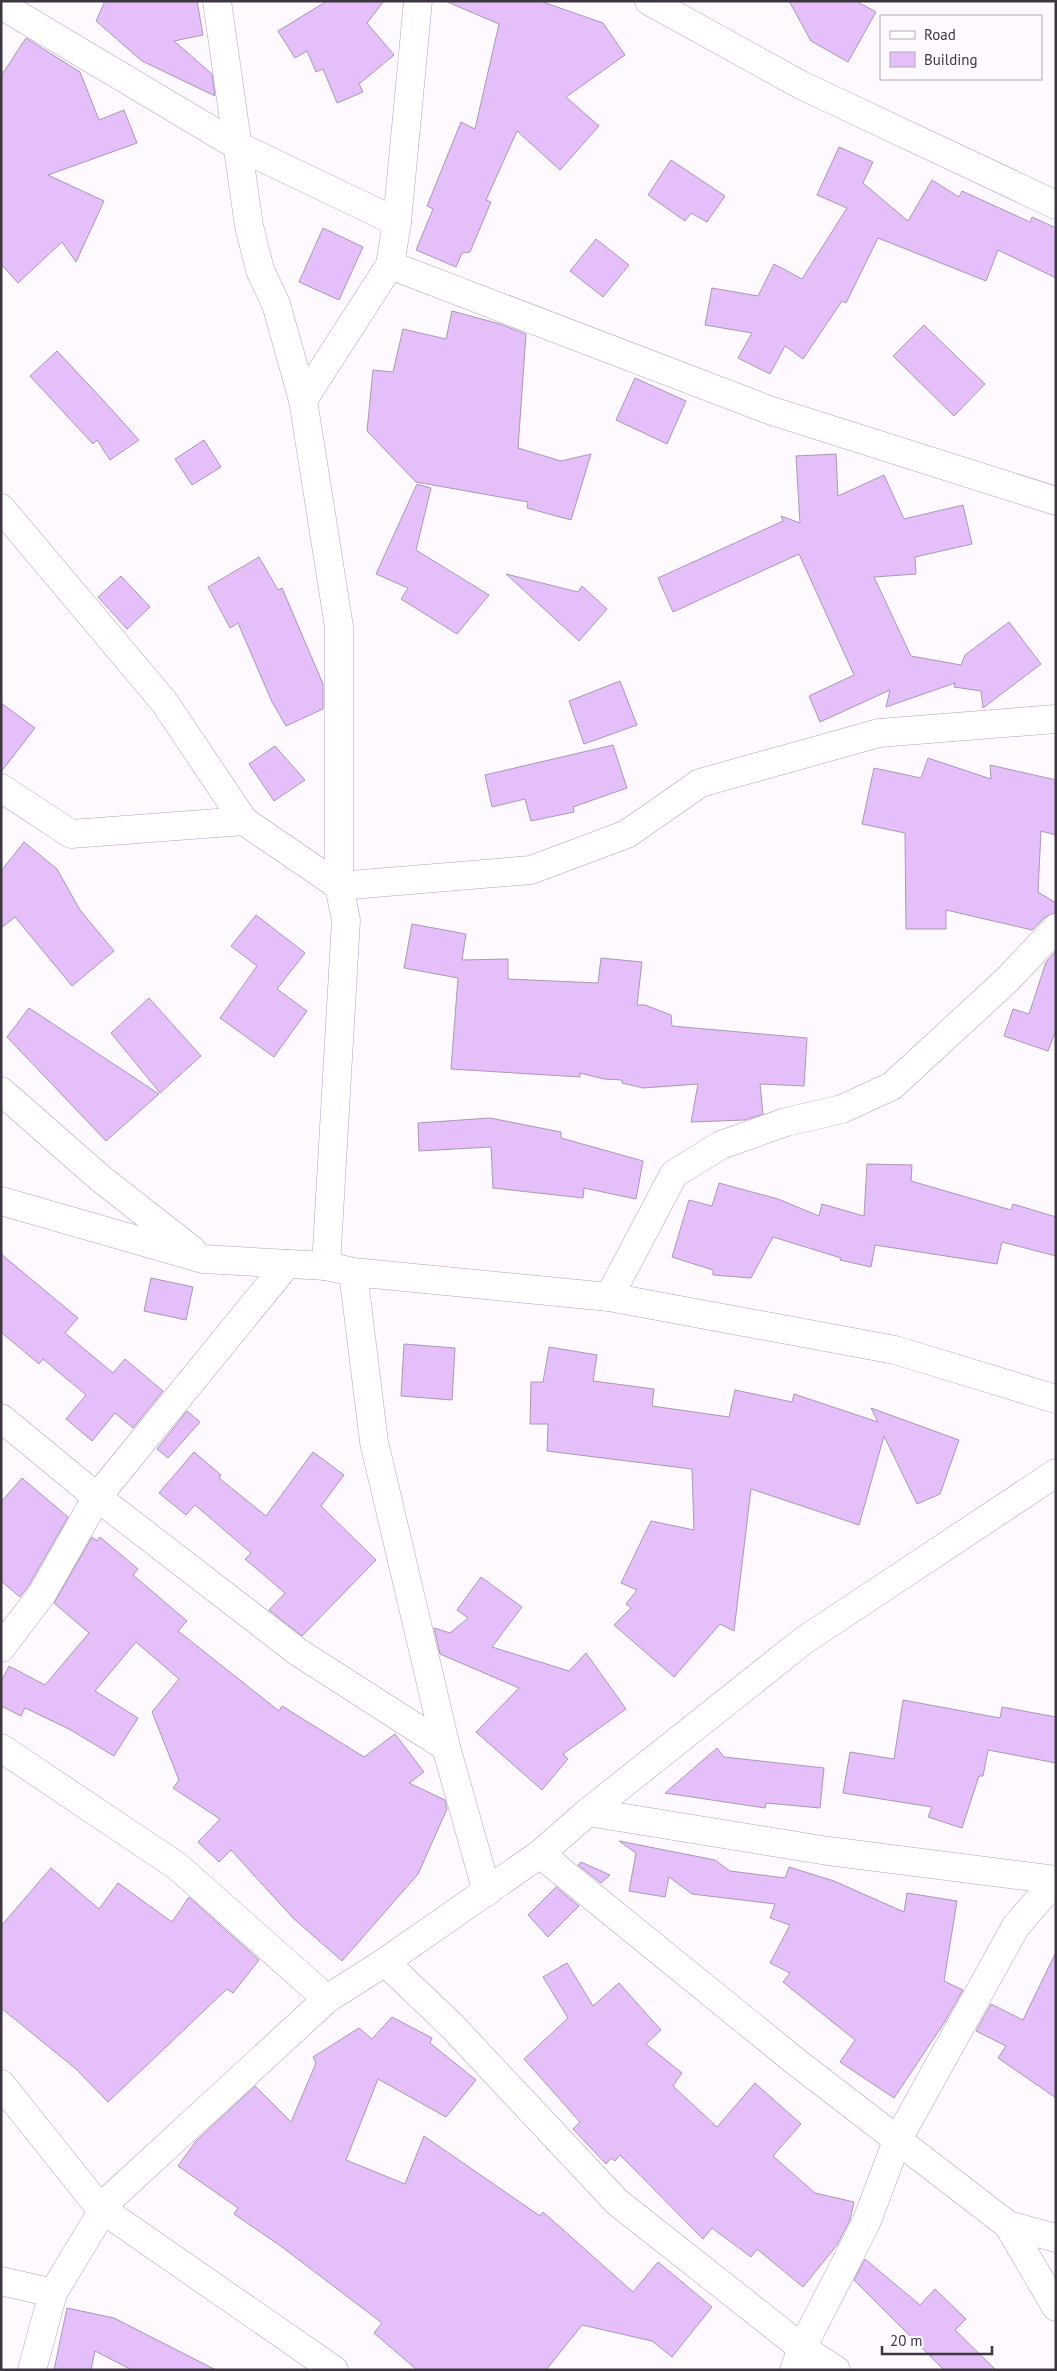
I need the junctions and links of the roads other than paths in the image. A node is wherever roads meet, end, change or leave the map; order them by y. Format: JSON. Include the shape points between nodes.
{"nodes":[{"id":1,"x":216,"y":1,"type":"edge"},
{"id":2,"x":418,"y":1,"type":"edge"},
{"id":3,"x":649,"y":1,"type":"edge"},
{"id":4,"x":6,"y":10,"type":"edge"},
{"id":5,"x":236,"y":145,"type":"junction"},
{"id":6,"x":1056,"y":205,"type":"edge"},
{"id":7,"x":397,"y":222,"type":"junction"},
{"id":8,"x":390,"y":265,"type":"junction"},
{"id":9,"x":303,"y":400,"type":"junction"},
{"id":10,"x":1056,"y":502,"type":"edge"},
{"id":11,"x":1,"y":508,"type":"edge"},
{"id":12,"x":1056,"y":719,"type":"edge"},
{"id":13,"x":1,"y":788,"type":"edge"},
{"id":14,"x":244,"y":820,"type":"junction"},
{"id":15,"x":339,"y":886,"type":"junction"},
{"id":16,"x":1056,"y":928,"type":"edge"},
{"id":17,"x":1,"y":1091,"type":"edge"},
{"id":18,"x":1,"y":1201,"type":"edge"},
{"id":19,"x":203,"y":1259,"type":"junction"},
{"id":20,"x":287,"y":1264,"type":"junction"},
{"id":21,"x":326,"y":1266,"type":"junction"},
{"id":22,"x":353,"y":1272,"type":"junction"},
{"id":23,"x":609,"y":1297,"type":"junction"},
{"id":24,"x":1056,"y":1400,"type":"edge"},
{"id":25,"x":1,"y":1418,"type":"edge"},
{"id":26,"x":1056,"y":1473,"type":"edge"},
{"id":27,"x":97,"y":1497,"type":"junction"},
{"id":28,"x":1,"y":1648,"type":"edge"},
{"id":29,"x":446,"y":1747,"type":"junction"},
{"id":30,"x":1,"y":1748,"type":"edge"},
{"id":31,"x":588,"y":1812,"type":"junction"},
{"id":32,"x":540,"y":1854,"type":"junction"},
{"id":33,"x":1056,"y":1880,"type":"edge"},
{"id":34,"x":488,"y":1892,"type":"junction"},
{"id":35,"x":385,"y":1962,"type":"junction"},
{"id":36,"x":327,"y":1999,"type":"junction"},
{"id":37,"x":1,"y":2084,"type":"edge"},
{"id":38,"x":897,"y":2141,"type":"junction"},
{"id":39,"x":102,"y":2209,"type":"junction"},
{"id":40,"x":1008,"y":2225,"type":"junction"},
{"id":41,"x":1056,"y":2238,"type":"edge"},
{"id":42,"x":1,"y":2280,"type":"edge"},
{"id":43,"x":53,"y":2293,"type":"junction"},
{"id":44,"x":1056,"y":2307,"type":"edge"},
{"id":45,"x":798,"y":2359,"type":"edge"},
{"id":46,"x":32,"y":2370,"type":"edge"},
{"id":47,"x":334,"y":2370,"type":"edge"},
{"id":48,"x":836,"y":2370,"type":"edge"}],
"edges":[{"from":1,"to":5,"type":"street"},
{"from":2,"to":7,"type":"street"},
{"from":3,"to":6,"type":"street","via":[[801,85]]},
{"from":4,"to":5,"type":"street"},
{"from":5,"to":7,"type":"street"},
{"from":5,"to":9,"type":"street","via":[[248,226],[260,270],[276,304]]},
{"from":7,"to":8,"type":"street"},
{"from":8,"to":9,"type":"street"},
{"from":8,"to":10,"type":"street","via":[[769,410]]},
{"from":9,"to":15,"type":"street","via":[[339,627]]},
{"from":11,"to":14,"type":"street","via":[[165,703]]},
{"from":12,"to":15,"type":"street","via":[[879,733],[700,783],[627,834],[531,870]]},
{"from":13,"to":14,"type":"street","via":[[71,834]]},
{"from":14,"to":15,"type":"street"},
{"from":15,"to":21,"type":"street","via":[[346,920]]},
{"from":16,"to":23,"type":"street","via":[[1008,979],[892,1086],[842,1109],[786,1122],[721,1145],[674,1174]]},
{"from":17,"to":19,"type":"street","via":[[100,1178]]},
{"from":18,"to":19,"type":"street"},
{"from":19,"to":20,"type":"street"},
{"from":20,"to":21,"type":"street"},
{"from":20,"to":27,"type":"street"},
{"from":21,"to":22,"type":"street"},
{"from":22,"to":23,"type":"street"},
{"from":22,"to":29,"type":"street","via":[[374,1442]]},
{"from":23,"to":24,"type":"street","via":[[895,1350]]},
{"from":25,"to":27,"type":"street"},
{"from":26,"to":31,"type":"street","via":[[803,1641]]},
{"from":27,"to":28,"type":"street","via":[[42,1594]]},
{"from":27,"to":29,"type":"street","via":[[298,1652]]},
{"from":29,"to":34,"type":"street"},
{"from":30,"to":36,"type":"street","via":[[177,1866]]},
{"from":31,"to":32,"type":"street"},
{"from":31,"to":33,"type":"street","via":[[828,1851]]},
{"from":32,"to":34,"type":"street"},
{"from":32,"to":38,"type":"street"},
{"from":33,"to":38,"type":"street","via":[[1016,1926]]},
{"from":34,"to":35,"type":"street"},
{"from":35,"to":36,"type":"street"},
{"from":35,"to":45,"type":"street","via":[[452,2026],[617,2202]]},
{"from":36,"to":39,"type":"street"},
{"from":37,"to":39,"type":"street"},
{"from":38,"to":40,"type":"street"},
{"from":38,"to":45,"type":"street","via":[[866,2223]]},
{"from":39,"to":43,"type":"street"},
{"from":39,"to":47,"type":"street"},
{"from":40,"to":41,"type":"street"},
{"from":40,"to":44,"type":"street"},
{"from":42,"to":43,"type":"street"},
{"from":43,"to":46,"type":"street"},
{"from":45,"to":48,"type":"street"}]}
